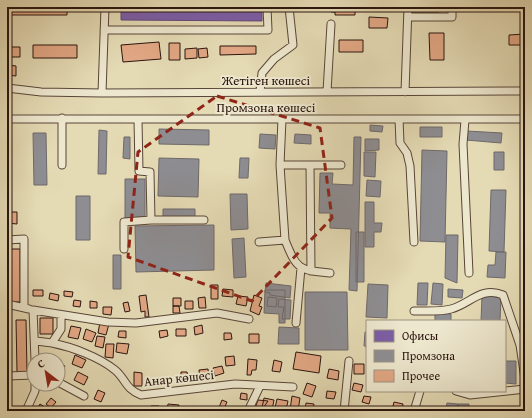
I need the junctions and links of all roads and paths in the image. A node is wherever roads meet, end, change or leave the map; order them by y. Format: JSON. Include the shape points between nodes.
{"nodes":[{"id":1,"x":105,"y":7,"type":"edge"},
{"id":2,"x":267,"y":7,"type":"edge"},
{"id":3,"x":289,"y":7,"type":"edge"},
{"id":4,"x":408,"y":7,"type":"edge"},
{"id":5,"x":452,"y":7,"type":"edge"},
{"id":6,"x":408,"y":17,"type":"junction"},
{"id":7,"x":331,"y":24,"type":"dead end"},
{"id":8,"x":104,"y":30,"type":"junction"},
{"id":9,"x":7,"y":88,"type":"edge"},
{"id":10,"x":525,"y":91,"type":"edge"},
{"id":11,"x":260,"y":92,"type":"junction"},
{"id":12,"x":327,"y":92,"type":"junction"},
{"id":13,"x":405,"y":92,"type":"junction"},
{"id":14,"x":102,"y":93,"type":"junction"},
{"id":15,"x":62,"y":118,"type":"junction"},
{"id":16,"x":7,"y":119,"type":"edge"},
{"id":17,"x":138,"y":119,"type":"junction"},
{"id":18,"x":282,"y":119,"type":"junction"},
{"id":19,"x":525,"y":119,"type":"edge"},
{"id":20,"x":399,"y":120,"type":"junction"},
{"id":21,"x":465,"y":120,"type":"junction"},
{"id":22,"x":62,"y":165,"type":"dead end"},
{"id":23,"x":280,"y":165,"type":"junction"},
{"id":24,"x":310,"y":165,"type":"junction"},
{"id":25,"x":341,"y":165,"type":"dead end"},
{"id":26,"x":151,"y":220,"type":"junction"},
{"id":27,"x":204,"y":220,"type":"dead end"},
{"id":28,"x":7,"y":240,"type":"edge"},
{"id":29,"x":285,"y":240,"type":"junction"},
{"id":30,"x":259,"y":242,"type":"dead end"},
{"id":31,"x":414,"y":242,"type":"dead end"},
{"id":32,"x":124,"y":249,"type":"dead end"},
{"id":33,"x":301,"y":268,"type":"junction"},
{"id":34,"x":310,"y":271,"type":"junction"},
{"id":35,"x":330,"y":273,"type":"dead end"},
{"id":36,"x":469,"y":273,"type":"dead end"},
{"id":37,"x":7,"y":304,"type":"edge"},
{"id":38,"x":24,"y":308,"type":"junction"},
{"id":39,"x":33,"y":310,"type":"junction"},
{"id":40,"x":414,"y":311,"type":"dead end"},
{"id":41,"x":7,"y":313,"type":"edge"},
{"id":42,"x":61,"y":315,"type":"junction"},
{"id":43,"x":249,"y":318,"type":"dead end"},
{"id":44,"x":296,"y":324,"type":"dead end"},
{"id":45,"x":36,"y":341,"type":"junction"},
{"id":46,"x":52,"y":343,"type":"junction"},
{"id":47,"x":7,"y":349,"type":"edge"},
{"id":48,"x":35,"y":352,"type":"edge"},
{"id":49,"x":349,"y":361,"type":"dead end"},
{"id":50,"x":26,"y":375,"type":"edge"},
{"id":51,"x":7,"y":376,"type":"edge"},
{"id":52,"x":525,"y":379,"type":"edge"},
{"id":53,"x":66,"y":386,"type":"edge"},
{"id":54,"x":260,"y":386,"type":"junction"},
{"id":55,"x":293,"y":387,"type":"dead end"},
{"id":56,"x":525,"y":389,"type":"edge"},
{"id":57,"x":506,"y":391,"type":"edge"},
{"id":58,"x":35,"y":392,"type":"edge"},
{"id":59,"x":420,"y":392,"type":"edge"},
{"id":60,"x":460,"y":392,"type":"edge"},
{"id":61,"x":498,"y":392,"type":"edge"},
{"id":62,"x":84,"y":396,"type":"dead end"},
{"id":63,"x":525,"y":407,"type":"edge"},
{"id":64,"x":26,"y":411,"type":"edge"},
{"id":65,"x":248,"y":411,"type":"edge"},
{"id":66,"x":344,"y":411,"type":"edge"},
{"id":67,"x":414,"y":411,"type":"edge"},
{"id":68,"x":524,"y":411,"type":"edge"}],
"edges":[{"from":1,"to":8,"type":"street"},
{"from":2,"to":8,"type":"street","via":[[268,30]]},
{"from":3,"to":11,"type":"street","via":[[293,45],[274,59],[262,73]]},
{"from":4,"to":6,"type":"street"},
{"from":5,"to":6,"type":"street","via":[[452,17]]},
{"from":6,"to":13,"type":"street"},
{"from":7,"to":12,"type":"street"},
{"from":8,"to":14,"type":"street"},
{"from":9,"to":14,"type":"street","name":"Жетіген көшесі","via":[[42,92]]},
{"from":10,"to":13,"type":"street","name":"Жетіген көшесі"},
{"from":11,"to":12,"type":"street","name":"Жетіген көшесі"},
{"from":11,"to":14,"type":"street","name":"Жетіген көшесі"},
{"from":12,"to":13,"type":"street","name":"Жетіген көшесі"},
{"from":15,"to":16,"type":"street","name":"Промзона көшесі"},
{"from":15,"to":17,"type":"street","name":"Промзона көшесі"},
{"from":15,"to":22,"type":"street"},
{"from":17,"to":18,"type":"street","name":"Промзона көшесі"},
{"from":17,"to":26,"type":"street","via":[[139,171],[150,172]]},
{"from":18,"to":20,"type":"street","name":"Промзона көшесі"},
{"from":18,"to":23,"type":"street"},
{"from":19,"to":21,"type":"street","name":"Промзона көшесі"},
{"from":20,"to":21,"type":"street","name":"Промзона көшесі"},
{"from":20,"to":31,"type":"street","via":[[400,143],[407,153],[410,166]]},
{"from":21,"to":36,"type":"street","via":[[463,144]]},
{"from":23,"to":24,"type":"street"},
{"from":23,"to":29,"type":"street"},
{"from":24,"to":25,"type":"street"},
{"from":24,"to":34,"type":"street"},
{"from":26,"to":27,"type":"street"},
{"from":26,"to":32,"type":"street","via":[[124,222]]},
{"from":28,"to":38,"type":"street","via":[[24,239]]},
{"from":29,"to":30,"type":"street"},
{"from":29,"to":33,"type":"street","via":[[292,258]]},
{"from":33,"to":34,"type":"street"},
{"from":33,"to":44,"type":"street"},
{"from":34,"to":35,"type":"street"},
{"from":37,"to":38,"type":"street"},
{"from":38,"to":39,"type":"street"},
{"from":39,"to":42,"type":"street"},
{"from":39,"to":45,"type":"street"},
{"from":40,"to":52,"type":"street","via":[[450,309],[460,306],[478,294],[503,295],[520,345]]},
{"from":41,"to":47,"type":"street"},
{"from":42,"to":43,"type":"street","via":[[136,323],[217,313]]},
{"from":42,"to":46,"type":"street","via":[[60,329]]},
{"from":45,"to":46,"type":"street","name":"Анар көшесі"},
{"from":45,"to":48,"type":"street"},
{"from":46,"to":54,"type":"street","name":"Анар көшесі","via":[[71,347],[111,367],[128,388],[141,395],[235,384]]},
{"from":49,"to":66,"type":"street"},
{"from":50,"to":51,"type":"street"},
{"from":53,"to":62,"type":"street"},
{"from":54,"to":55,"type":"street","name":"Анар көшесі"},
{"from":54,"to":65,"type":"street"},
{"from":56,"to":57,"type":"street"},
{"from":58,"to":64,"type":"street"},
{"from":59,"to":67,"type":"street"},
{"from":60,"to":61,"type":"street","via":[[470,395]]},
{"from":63,"to":68,"type":"street"}]}
